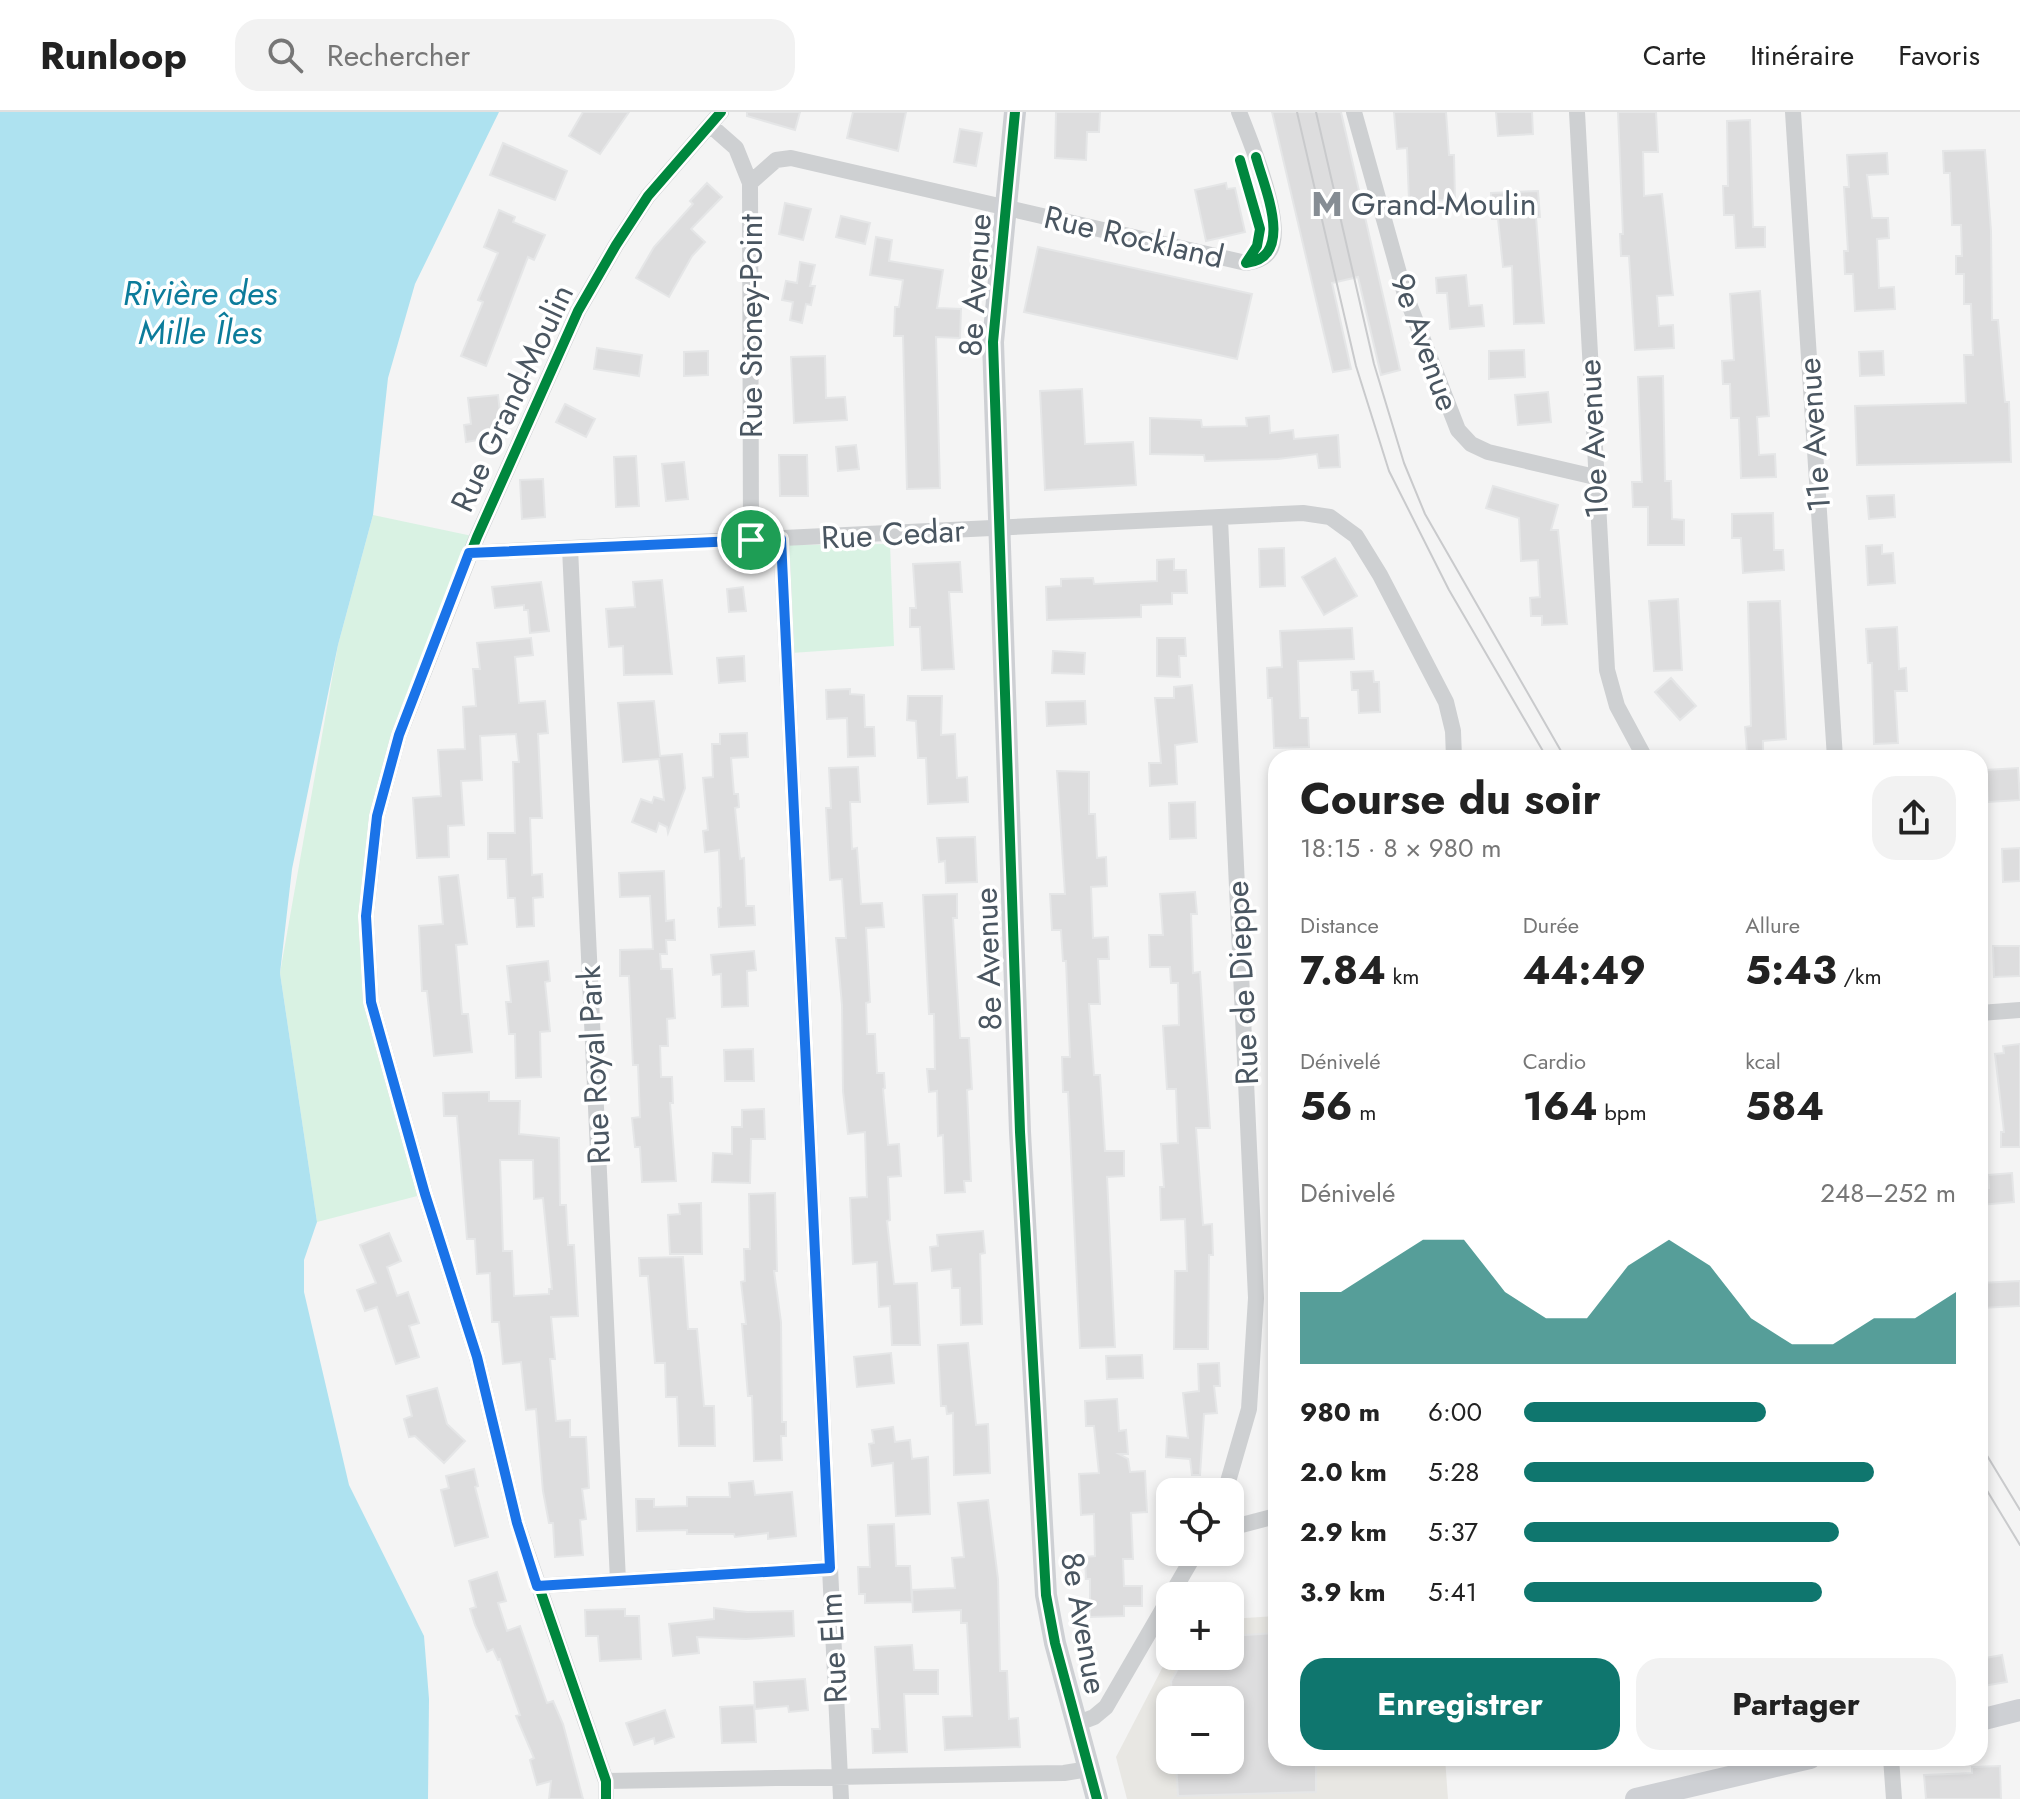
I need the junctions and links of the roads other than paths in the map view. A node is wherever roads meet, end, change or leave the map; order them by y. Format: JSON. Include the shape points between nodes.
{"nodes":[{"id":1,"x":721,"y":112,"type":"edge"},
{"id":2,"x":1015,"y":112,"type":"edge"},
{"id":3,"x":1239,"y":112,"type":"edge"},
{"id":4,"x":1354,"y":112,"type":"edge"},
{"id":5,"x":1577,"y":112,"type":"edge"},
{"id":6,"x":1793,"y":112,"type":"edge"},
{"id":7,"x":711,"y":126,"type":"junction"},
{"id":8,"x":750,"y":183,"type":"junction"},
{"id":9,"x":1006,"y":207,"type":"junction"},
{"id":10,"x":1595,"y":477,"type":"junction"},
{"id":11,"x":1220,"y":519,"type":"junction"},
{"id":12,"x":1000,"y":529,"type":"junction"},
{"id":13,"x":781,"y":539,"type":"junction"},
{"id":14,"x":751,"y":540,"type":"junction"},
{"id":15,"x":570,"y":548,"type":"junction"},
{"id":16,"x":469,"y":553,"type":"junction"},
{"id":17,"x":1454,"y":750,"type":"edge"},
{"id":18,"x":1641,"y":750,"type":"edge"},
{"id":19,"x":1834,"y":750,"type":"edge"},
{"id":20,"x":2020,"y":1010,"type":"edge"},
{"id":21,"x":1988,"y":1012,"type":"edge"},
{"id":22,"x":1229,"y":1478,"type":"edge"},
{"id":23,"x":1268,"y":1518,"type":"edge"},
{"id":24,"x":1244,"y":1524,"type":"edge"},
{"id":25,"x":1188,"y":1566,"type":"edge"},
{"id":26,"x":830,"y":1568,"type":"junction"},
{"id":27,"x":618,"y":1581,"type":"junction"},
{"id":28,"x":537,"y":1586,"type":"junction"},
{"id":29,"x":2020,"y":1710,"type":"edge"},
{"id":30,"x":1988,"y":1718,"type":"edge"},
{"id":31,"x":1076,"y":1724,"type":"junction"},
{"id":32,"x":1776,"y":1766,"type":"edge"},
{"id":33,"x":1892,"y":1766,"type":"edge"},
{"id":34,"x":1089,"y":1769,"type":"junction"},
{"id":35,"x":839,"y":1777,"type":"junction"},
{"id":36,"x":606,"y":1781,"type":"junction"},
{"id":37,"x":606,"y":1799,"type":"edge"},
{"id":38,"x":841,"y":1799,"type":"edge"},
{"id":39,"x":1097,"y":1799,"type":"edge"},
{"id":40,"x":1636,"y":1799,"type":"edge"},
{"id":41,"x":1894,"y":1799,"type":"edge"}],
"edges":[{"from":1,"to":7,"type":"street","name":"Rue Grand-Moulin"},
{"from":2,"to":9,"type":"street","name":"8e Avenue"},
{"from":3,"to":9,"type":"street","name":"Rue Rockland","via":[[1272,217],[1274,239],[1260,261],[1246,263]]},
{"from":4,"to":10,"type":"street","name":"9e Avenue","via":[[1404,291],[1458,430],[1488,452]]},
{"from":5,"to":10,"type":"street","name":"10e Avenue"},
{"from":6,"to":19,"type":"street","name":"11e Avenue"},
{"from":7,"to":8,"type":"street","name":"Rue Stoney-Point","via":[[736,148]]},
{"from":7,"to":16,"type":"street","name":"Rue Grand-Moulin","via":[[648,196],[608,258],[578,311]]},
{"from":8,"to":9,"type":"street","name":"Rue Rockland","via":[[776,160],[791,158]]},
{"from":8,"to":14,"type":"street","name":"Rue Stoney-Point"},
{"from":9,"to":12,"type":"street","name":"8e Avenue","via":[[993,342]]},
{"from":10,"to":18,"type":"street","name":"10e Avenue","via":[[1607,670],[1617,706]]},
{"from":11,"to":12,"type":"street","name":"Rue Cedar"},
{"from":11,"to":17,"type":"street","name":"Rue Cedar","via":[[1303,513],[1330,517],[1356,536],[1446,702]]},
{"from":11,"to":22,"type":"street","name":"Rue de Dieppe","via":[[1256,1298],[1249,1409]]},
{"from":12,"to":13,"type":"street","name":"Rue Cedar"},
{"from":12,"to":31,"type":"street","name":"8e Avenue","via":[[1020,1132],[1046,1595]]},
{"from":13,"to":14,"type":"street","name":"Rue Cedar"},
{"from":13,"to":26,"type":"street","name":"Rue Elm"},
{"from":14,"to":15,"type":"street","name":"Rue Cedar"},
{"from":15,"to":16,"type":"street","name":"Rue Cedar"},
{"from":15,"to":27,"type":"street","name":"Rue Royal Park"},
{"from":16,"to":28,"type":"street","name":"Rue Grand-Moulin","via":[[399,735],[377,816],[366,916],[371,1002],[477,1357]]},
{"from":20,"to":21,"type":"street"},
{"from":23,"to":24,"type":"street"},
{"from":25,"to":31,"type":"street","via":[[1106,1707]]},
{"from":26,"to":27,"type":"street"},
{"from":26,"to":35,"type":"street","name":"Rue Elm"},
{"from":27,"to":28,"type":"street"},
{"from":28,"to":36,"type":"street","name":"Rue Grand-Moulin"},
{"from":29,"to":30,"type":"street"},
{"from":31,"to":34,"type":"street","name":"8e Avenue"},
{"from":32,"to":40,"type":"street"},
{"from":33,"to":41,"type":"street"},
{"from":34,"to":35,"type":"street"},
{"from":34,"to":39,"type":"street","name":"8e Avenue"},
{"from":35,"to":36,"type":"street"},
{"from":35,"to":38,"type":"street","name":"Rue Elm"},
{"from":36,"to":37,"type":"street","name":"Rue Grand-Moulin"}]}
